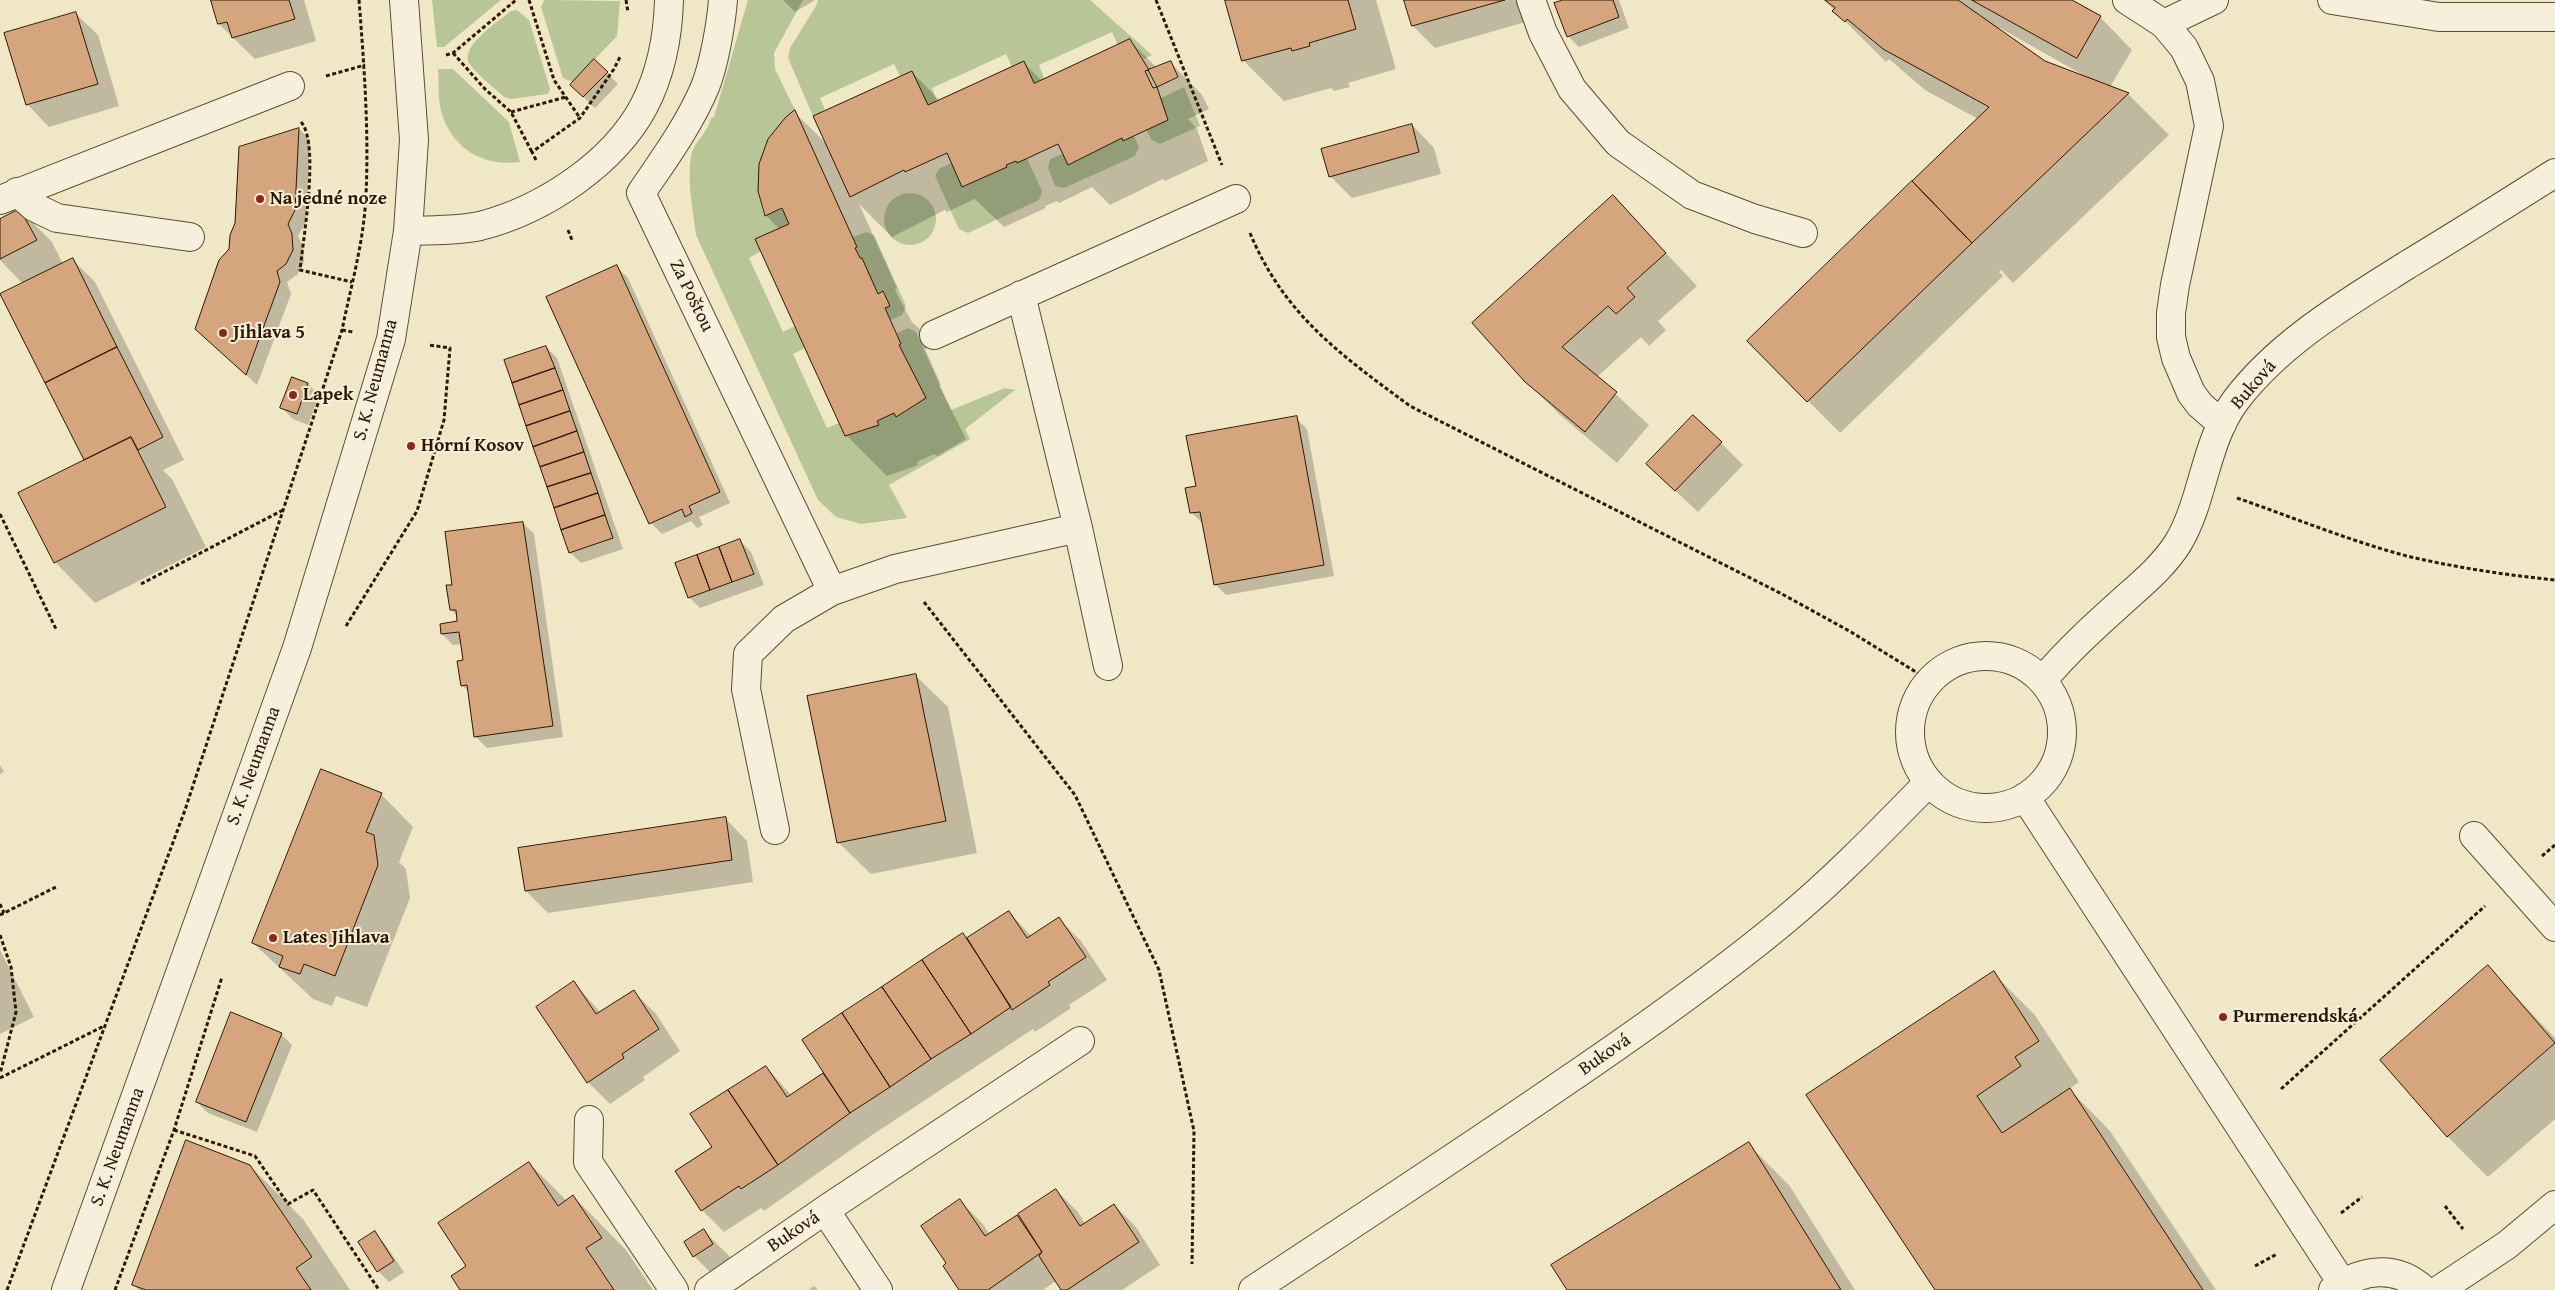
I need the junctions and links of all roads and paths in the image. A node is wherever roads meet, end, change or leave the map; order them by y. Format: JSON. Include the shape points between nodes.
{"nodes":[{"id":1,"x":359,"y":0,"type":"edge"},
{"id":2,"x":404,"y":0,"type":"edge"},
{"id":3,"x":530,"y":0,"type":"edge"},
{"id":4,"x":626,"y":0,"type":"edge"},
{"id":5,"x":670,"y":0,"type":"edge"},
{"id":6,"x":723,"y":0,"type":"edge"},
{"id":7,"x":1156,"y":0,"type":"edge"},
{"id":8,"x":1531,"y":0,"type":"edge"},
{"id":9,"x":2127,"y":0,"type":"edge"},
{"id":10,"x":2214,"y":0,"type":"edge"},
{"id":11,"x":2332,"y":0,"type":"edge"},
{"id":12,"x":629,"y":17,"type":"dead end"},
{"id":13,"x":2555,"y":17,"type":"edge"},
{"id":14,"x":2164,"y":24,"type":"junction"},
{"id":15,"x":623,"y":50,"type":"dead end"},
{"id":16,"x":453,"y":53,"type":"dead end"},
{"id":17,"x":283,"y":89,"type":"joint"},
{"id":18,"x":566,"y":97,"type":"junction"},
{"id":19,"x":511,"y":112,"type":"junction"},
{"id":20,"x":580,"y":118,"type":"junction"},
{"id":21,"x":532,"y":152,"type":"junction"},
{"id":22,"x":2555,"y":173,"type":"edge"},
{"id":23,"x":8,"y":196,"type":"edge"},
{"id":24,"x":553,"y":196,"type":"junction"},
{"id":25,"x":1236,"y":199,"type":"junction"},
{"id":26,"x":408,"y":232,"type":"junction"},
{"id":27,"x":1803,"y":232,"type":"dead end"},
{"id":28,"x":190,"y":237,"type":"dead end"},
{"id":29,"x":572,"y":240,"type":"dead end"},
{"id":30,"x":352,"y":282,"type":"junction"},
{"id":31,"x":1021,"y":295,"type":"junction"},
{"id":32,"x":934,"y":335,"type":"dead end"},
{"id":33,"x":450,"y":348,"type":"dead end"},
{"id":34,"x":2222,"y":424,"type":"junction"},
{"id":35,"x":2200,"y":484,"type":"junction"},
{"id":36,"x":284,"y":510,"type":"junction"},
{"id":37,"x":0,"y":514,"type":"edge"},
{"id":38,"x":1078,"y":528,"type":"junction"},
{"id":39,"x":895,"y":569,"type":"junction"},
{"id":40,"x":2555,"y":580,"type":"edge"},
{"id":41,"x":141,"y":584,"type":"dead end"},
{"id":42,"x":832,"y":591,"type":"junction"},
{"id":43,"x":344,"y":628,"type":"dead end"},
{"id":44,"x":56,"y":630,"type":"dead end"},
{"id":45,"x":1108,"y":666,"type":"dead end"},
{"id":46,"x":1929,"y":680,"type":"junction"},
{"id":47,"x":2043,"y":680,"type":"junction"},
{"id":48,"x":1929,"y":782,"type":"junction"},
{"id":49,"x":2025,"y":797,"type":"junction"},
{"id":50,"x":775,"y":830,"type":"dead end"},
{"id":51,"x":2474,"y":836,"type":"dead end"},
{"id":52,"x":2555,"y":845,"type":"edge"},
{"id":53,"x":2514,"y":880,"type":"junction"},
{"id":54,"x":58,"y":886,"type":"dead end"},
{"id":55,"x":0,"y":904,"type":"edge"},
{"id":56,"x":2,"y":914,"type":"edge"},
{"id":57,"x":2555,"y":927,"type":"edge"},
{"id":58,"x":0,"y":935,"type":"edge"},
{"id":59,"x":224,"y":971,"type":"dead end"},
{"id":60,"x":106,"y":1024,"type":"junction"},
{"id":61,"x":1080,"y":1041,"type":"dead end"},
{"id":62,"x":0,"y":1076,"type":"edge"},
{"id":63,"x":2280,"y":1089,"type":"dead end"},
{"id":64,"x":589,"y":1120,"type":"dead end"},
{"id":65,"x":174,"y":1130,"type":"junction"},
{"id":66,"x":2555,"y":1205,"type":"edge"},
{"id":67,"x":825,"y":1210,"type":"junction"},
{"id":68,"x":1192,"y":1264,"type":"dead end"},
{"id":69,"x":2338,"y":1286,"type":"edge"},
{"id":70,"x":7,"y":1290,"type":"edge"},
{"id":71,"x":66,"y":1290,"type":"edge"},
{"id":72,"x":115,"y":1290,"type":"edge"},
{"id":73,"x":379,"y":1290,"type":"edge"},
{"id":74,"x":674,"y":1290,"type":"edge"},
{"id":75,"x":709,"y":1290,"type":"edge"},
{"id":76,"x":878,"y":1290,"type":"edge"},
{"id":77,"x":1253,"y":1290,"type":"edge"},
{"id":78,"x":2424,"y":1290,"type":"edge"},
{"id":79,"x":2439,"y":1290,"type":"edge"}],
"edges":[{"from":1,"to":30,"type":"path","via":[[364,65],[366,196]]},
{"from":2,"to":26,"type":"street","via":[[414,140]]},
{"from":3,"to":18,"type":"path","via":[[554,80]]},
{"from":4,"to":12,"type":"path"},
{"from":5,"to":24,"type":"street","via":[[668,29],[660,64],[644,106],[620,141]]},
{"from":6,"to":42,"type":"street","name":"Za Poštou","via":[[706,85],[684,129],[641,193]]},
{"from":7,"to":25,"type":"path"},
{"from":8,"to":27,"type":"street","via":[[1572,89],[1618,143],[1692,195]]},
{"from":9,"to":14,"type":"street"},
{"from":10,"to":14,"type":"street"},
{"from":11,"to":13,"type":"street","via":[[2439,17]]},
{"from":14,"to":34,"type":"street","via":[[2184,48],[2200,81],[2209,126],[2175,285],[2171,337],[2191,394]]},
{"from":15,"to":20,"type":"path","via":[[614,69]]},
{"from":16,"to":19,"type":"path"},
{"from":17,"to":23,"type":"street"},
{"from":17,"to":30,"type":"path","via":[[306,127],[310,162],[300,270]]},
{"from":18,"to":19,"type":"path"},
{"from":18,"to":20,"type":"path"},
{"from":19,"to":21,"type":"path"},
{"from":20,"to":21,"type":"path"},
{"from":21,"to":24,"type":"path"},
{"from":22,"to":34,"type":"street","name":"Buková","via":[[2322,320],[2252,383],[2236,400]]},
{"from":23,"to":28,"type":"street","via":[[57,218]]},
{"from":24,"to":26,"type":"street","via":[[519,214],[478,226]]},
{"from":24,"to":29,"type":"path"},
{"from":25,"to":31,"type":"street"},
{"from":25,"to":46,"type":"path","via":[[1276,284],[1300,316],[1342,354],[1410,406],[1782,594]]},
{"from":26,"to":71,"type":"street","name":"S. K. Neumanna","via":[[391,339],[297,648]]},
{"from":30,"to":36,"type":"path","via":[[342,330]]},
{"from":31,"to":32,"type":"street"},
{"from":31,"to":38,"type":"street"},
{"from":33,"to":43,"type":"path","via":[[444,420],[417,511]]},
{"from":34,"to":35,"type":"street","name":"Buková"},
{"from":35,"to":40,"type":"path","via":[[2343,536],[2410,556],[2508,575]]},
{"from":35,"to":47,"type":"street","name":"Buková","via":[[2178,543],[2162,563]]},
{"from":36,"to":41,"type":"path"},
{"from":36,"to":60,"type":"path","via":[[185,810]]},
{"from":37,"to":44,"type":"path"},
{"from":38,"to":39,"type":"street"},
{"from":38,"to":45,"type":"street"},
{"from":39,"to":42,"type":"street"},
{"from":39,"to":68,"type":"path","via":[[1075,795],[1159,970],[1194,1131]]},
{"from":42,"to":50,"type":"street","via":[[784,619],[748,654],[746,689]]},
{"from":46,"to":47,"type":"street","via":[[1950,664],[1974,656],[1999,656],[2024,665]]},
{"from":46,"to":48,"type":"street","via":[[1917,699],[1910,720],[1917,764]]},
{"from":47,"to":49,"type":"street","via":[[2058,707],[2062,744],[2055,764],[2042,783]]},
{"from":48,"to":49,"type":"street","via":[[1945,796],[1985,808],[2006,806]]},
{"from":48,"to":77,"type":"street","name":"Buková","via":[[1823,887],[1694,992],[1494,1132]]},
{"from":49,"to":69,"type":"street"},
{"from":51,"to":53,"type":"street"},
{"from":52,"to":53,"type":"path"},
{"from":53,"to":57,"type":"street"},
{"from":53,"to":63,"type":"path"},
{"from":54,"to":56,"type":"path"},
{"from":55,"to":56,"type":"path"},
{"from":58,"to":62,"type":"path","via":[[11,967],[16,1012]]},
{"from":59,"to":65,"type":"path"},
{"from":60,"to":62,"type":"path"},
{"from":60,"to":70,"type":"path"},
{"from":61,"to":67,"type":"street"},
{"from":64,"to":74,"type":"street","via":[[588,1162]]},
{"from":65,"to":72,"type":"path"},
{"from":65,"to":73,"type":"path","via":[[255,1156],[288,1204],[313,1190]]},
{"from":66,"to":79,"type":"street","via":[[2507,1244]]},
{"from":67,"to":75,"type":"street","name":"Buková"},
{"from":67,"to":76,"type":"street","name":"Buková"},
{"from":69,"to":78,"type":"street","via":[[2362,1274],[2383,1272],[2404,1277]]}]}
